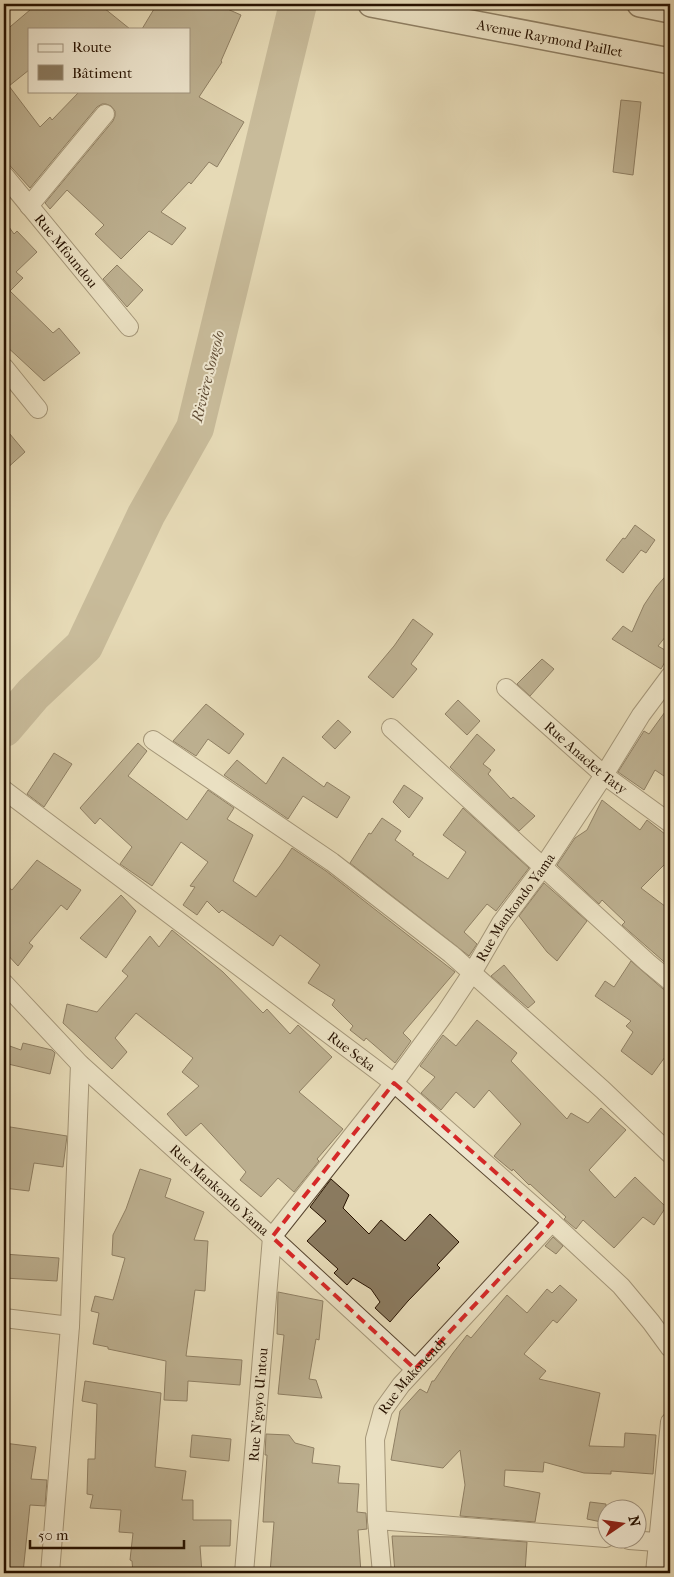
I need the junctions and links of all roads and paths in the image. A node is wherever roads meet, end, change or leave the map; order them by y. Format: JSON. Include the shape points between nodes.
{"nodes":[{"id":1,"x":371,"y":4,"type":"edge"},
{"id":2,"x":670,"y":61,"type":"edge"},
{"id":3,"x":106,"y":114,"type":"dead end"},
{"id":4,"x":4,"y":175,"type":"edge"},
{"id":5,"x":29,"y":206,"type":"junction"},
{"id":6,"x":129,"y":327,"type":"dead end"},
{"id":7,"x":4,"y":367,"type":"edge"},
{"id":8,"x":38,"y":409,"type":"dead end"},
{"id":9,"x":670,"y":676,"type":"edge"},
{"id":10,"x":506,"y":688,"type":"dead end"},
{"id":11,"x":391,"y":728,"type":"dead end"},
{"id":12,"x":153,"y":740,"type":"dead end"},
{"id":13,"x":604,"y":775,"type":"junction"},
{"id":14,"x":4,"y":790,"type":"edge"},
{"id":15,"x":670,"y":823,"type":"edge"},
{"id":16,"x":543,"y":867,"type":"junction"},
{"id":17,"x":472,"y":973,"type":"junction"},
{"id":18,"x":670,"y":981,"type":"edge"},
{"id":19,"x":4,"y":983,"type":"edge"},
{"id":20,"x":80,"y":1064,"type":"junction"},
{"id":21,"x":394,"y":1083,"type":"junction"},
{"id":22,"x":670,"y":1154,"type":"edge"},
{"id":23,"x":552,"y":1222,"type":"junction"},
{"id":24,"x":272,"y":1237,"type":"junction"},
{"id":25,"x":4,"y":1318,"type":"edge"},
{"id":26,"x":70,"y":1326,"type":"junction"},
{"id":27,"x":670,"y":1348,"type":"edge"},
{"id":28,"x":415,"y":1370,"type":"junction"},
{"id":29,"x":670,"y":1422,"type":"edge"},
{"id":30,"x":377,"y":1520,"type":"junction"},
{"id":31,"x":596,"y":1537,"type":"edge"},
{"id":32,"x":646,"y":1541,"type":"edge"},
{"id":33,"x":664,"y":1542,"type":"edge"},
{"id":34,"x":50,"y":1573,"type":"edge"},
{"id":35,"x":244,"y":1573,"type":"edge"},
{"id":36,"x":382,"y":1573,"type":"edge"},
{"id":37,"x":654,"y":1573,"type":"edge"}],
"edges":[{"from":1,"to":2,"type":"main road","name":"Avenue Raymond Paillet"},
{"from":3,"to":5,"type":"street"},
{"from":4,"to":5,"type":"street","name":"Rue Mfoundou"},
{"from":5,"to":6,"type":"street","name":"Rue Mfoundou"},
{"from":7,"to":8,"type":"street"},
{"from":9,"to":13,"type":"street","name":"Rue Mankondo Yama"},
{"from":10,"to":13,"type":"street","name":"Rue Anaclet Taty"},
{"from":11,"to":16,"type":"street"},
{"from":12,"to":17,"type":"street","via":[[332,862]]},
{"from":13,"to":15,"type":"street","name":"Rue Anaclet Taty"},
{"from":13,"to":16,"type":"street","name":"Rue Mankondo Yama"},
{"from":14,"to":21,"type":"street","name":"Rue Seka"},
{"from":16,"to":17,"type":"street","name":"Rue Mankondo Yama","via":[[501,923]]},
{"from":16,"to":18,"type":"street"},
{"from":17,"to":21,"type":"street","name":"Rue Mankondo Yama"},
{"from":17,"to":22,"type":"street"},
{"from":19,"to":20,"type":"street","name":"Rue Mankondo Yama"},
{"from":20,"to":24,"type":"street","name":"Rue Mankondo Yama"},
{"from":20,"to":26,"type":"street"},
{"from":21,"to":23,"type":"street","name":"Rue Seka"},
{"from":21,"to":24,"type":"street","name":"Rue Mankondo Yama"},
{"from":23,"to":27,"type":"street","name":"Rue Seka","via":[[621,1286]]},
{"from":23,"to":28,"type":"street","name":"Rue Makouendi"},
{"from":24,"to":28,"type":"street"},
{"from":24,"to":35,"type":"street","name":"Rue N'goyo U'ntou"},
{"from":25,"to":26,"type":"street"},
{"from":26,"to":34,"type":"street"},
{"from":28,"to":30,"type":"street","name":"Rue Makouendi","via":[[383,1410],[375,1439]]},
{"from":29,"to":33,"type":"street"},
{"from":30,"to":31,"type":"street"},
{"from":30,"to":36,"type":"street","name":"Rue Makouendi"},
{"from":32,"to":33,"type":"street"},
{"from":33,"to":37,"type":"street"}]}
